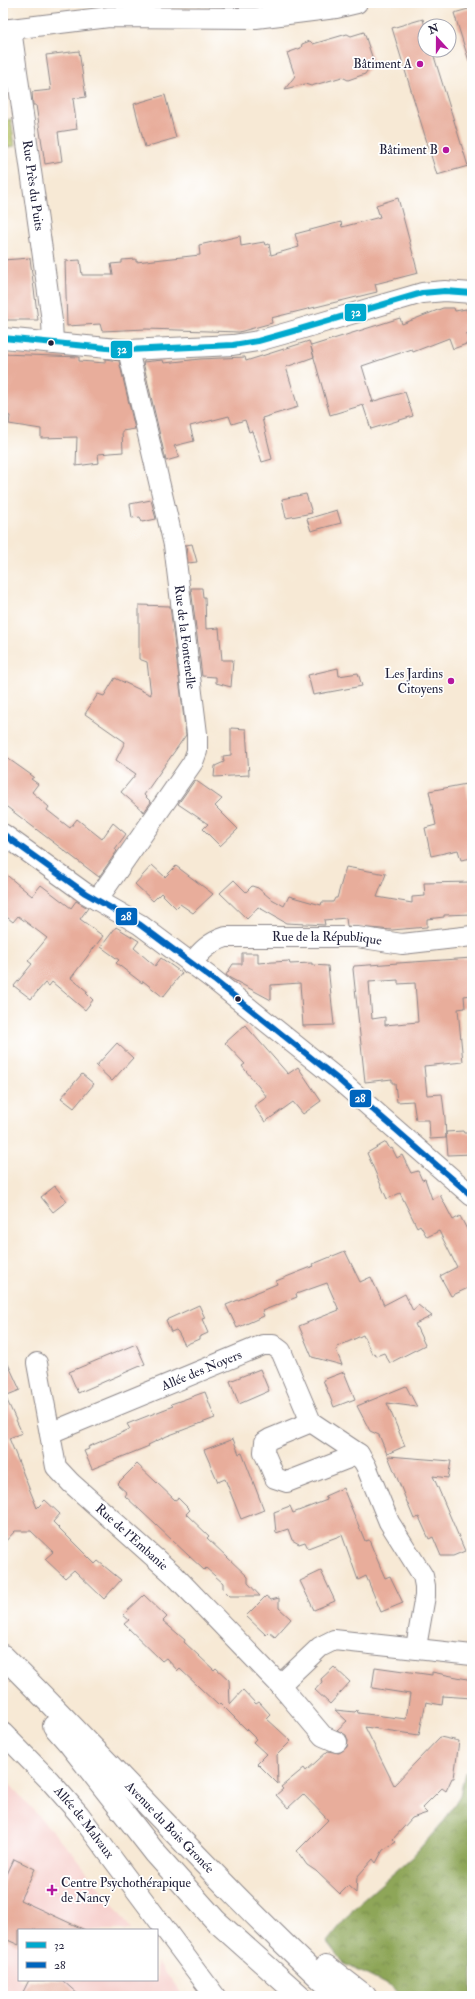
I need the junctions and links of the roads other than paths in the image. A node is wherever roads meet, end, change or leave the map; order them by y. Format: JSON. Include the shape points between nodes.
{"nodes":[{"id":1,"x":357,"y":3,"type":"edge"},
{"id":2,"x":7,"y":30,"type":"edge"},
{"id":3,"x":472,"y":292,"type":"edge"},
{"id":4,"x":3,"y":338,"type":"edge"},
{"id":5,"x":53,"y":343,"type":"junction"},
{"id":6,"x":128,"y":350,"type":"junction"},
{"id":7,"x":3,"y":834,"type":"edge"},
{"id":8,"x":97,"y":900,"type":"junction"},
{"id":9,"x":472,"y":936,"type":"edge"},
{"id":10,"x":191,"y":964,"type":"junction"},
{"id":11,"x":472,"y":1196,"type":"edge"},
{"id":12,"x":37,"y":1363,"type":"dead end"},
{"id":13,"x":312,"y":1422,"type":"junction"},
{"id":14,"x":50,"y":1433,"type":"junction"},
{"id":15,"x":359,"y":1454,"type":"junction"},
{"id":16,"x":416,"y":1647,"type":"junction"},
{"id":17,"x":472,"y":1655,"type":"edge"},
{"id":18,"x":3,"y":1656,"type":"edge"},
{"id":19,"x":3,"y":1673,"type":"edge"},
{"id":20,"x":280,"y":1685,"type":"junction"},
{"id":21,"x":3,"y":1733,"type":"edge"},
{"id":22,"x":337,"y":1742,"type":"dead end"},
{"id":23,"x":242,"y":1904,"type":"junction"},
{"id":24,"x":215,"y":1996,"type":"edge"},
{"id":25,"x":300,"y":1996,"type":"edge"},
{"id":26,"x":340,"y":1996,"type":"edge"},
{"id":27,"x":365,"y":1996,"type":"edge"}],
"edges":[{"from":1,"to":2,"type":"street","via":[[256,18],[108,17]]},
{"from":2,"to":5,"type":"street","name":"Rue Près du Puits","via":[[52,321]]},
{"from":3,"to":6,"type":"street","via":[[422,293],[258,341]]},
{"from":4,"to":5,"type":"street"},
{"from":5,"to":6,"type":"street"},
{"from":6,"to":8,"type":"street","name":"Rue de la Fontenelle","via":[[174,546],[197,751],[193,762]]},
{"from":7,"to":8,"type":"street"},
{"from":8,"to":10,"type":"street","via":[[139,924]]},
{"from":9,"to":10,"type":"street","name":"Rue de la République","via":[[402,944],[357,937],[226,937],[210,944]]},
{"from":10,"to":11,"type":"street","via":[[339,1080]]},
{"from":12,"to":14,"type":"street","name":"Rue de l'Embanie"},
{"from":13,"to":14,"type":"street","name":"Allée des Noyers","via":[[281,1351],[274,1345],[263,1345]]},
{"from":13,"to":15,"type":"street"},
{"from":13,"to":15,"type":"street","via":[[265,1442],[264,1452],[276,1478],[287,1482]]},
{"from":14,"to":20,"type":"street","name":"Rue de l'Embanie","via":[[56,1467],[60,1472],[157,1560]]},
{"from":15,"to":16,"type":"street","via":[[389,1522],[423,1576],[425,1596]]},
{"from":16,"to":17,"type":"street"},
{"from":16,"to":20,"type":"street","via":[[334,1640],[320,1647]]},
{"from":18,"to":23,"type":"main road","name":"Avenue du Bois Gronée","via":[[68,1720]]},
{"from":19,"to":25,"type":"main road","name":"Avenue du Bois Gronée","via":[[69,1743],[156,1854],[216,1921]]},
{"from":20,"to":22,"type":"street","name":"Rue de l'Embanie","via":[[323,1736]]},
{"from":21,"to":24,"type":"street","name":"Allée de Malvaux","via":[[79,1814]]},
{"from":23,"to":26,"type":"main road","name":"Avenue du Bois Gronée"},
{"from":23,"to":27,"type":"main road","via":[[261,1908],[334,1973]]}]}
